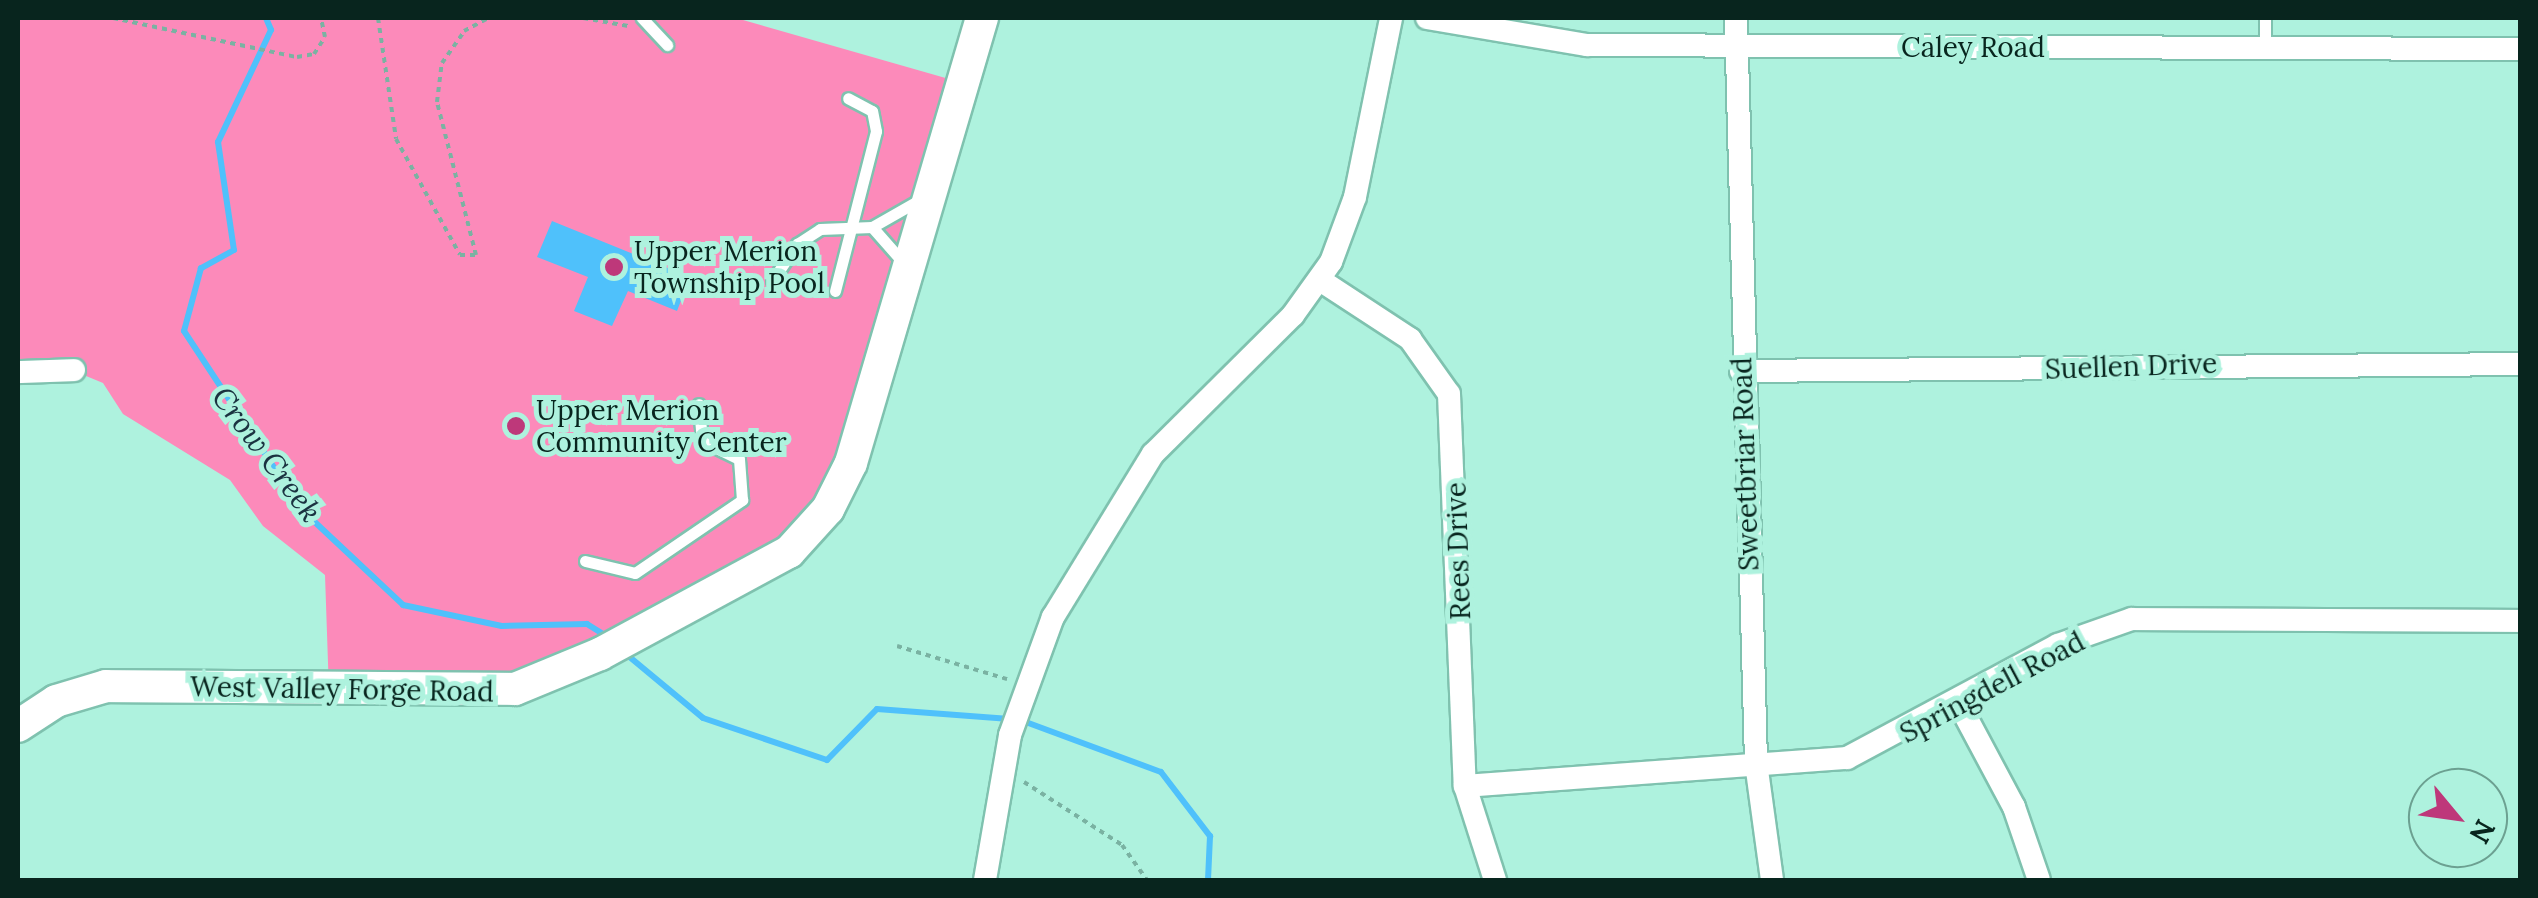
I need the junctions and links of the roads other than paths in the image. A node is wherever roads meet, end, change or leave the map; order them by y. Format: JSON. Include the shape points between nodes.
{"nodes":[{"id":1,"x":982,"y":18,"type":"edge"},
{"id":2,"x":1391,"y":18,"type":"edge"},
{"id":3,"x":1427,"y":18,"type":"edge"},
{"id":4,"x":1736,"y":18,"type":"edge"},
{"id":5,"x":2265,"y":18,"type":"edge"},
{"id":6,"x":642,"y":23,"type":"edge"},
{"id":7,"x":667,"y":45,"type":"dead end"},
{"id":8,"x":1735,"y":46,"type":"junction"},
{"id":9,"x":2265,"y":48,"type":"junction"},
{"id":10,"x":2520,"y":49,"type":"edge"},
{"id":11,"x":848,"y":98,"type":"dead end"},
{"id":12,"x":932,"y":190,"type":"junction"},
{"id":13,"x":849,"y":225,"type":"junction"},
{"id":14,"x":872,"y":227,"type":"junction"},
{"id":15,"x":908,"y":271,"type":"junction"},
{"id":16,"x":1320,"y":280,"type":"junction"},
{"id":17,"x":772,"y":282,"type":"dead end"},
{"id":18,"x":835,"y":291,"type":"dead end"},
{"id":19,"x":2520,"y":364,"type":"edge"},
{"id":20,"x":74,"y":370,"type":"dead end"},
{"id":21,"x":1741,"y":371,"type":"junction"},
{"id":22,"x":18,"y":372,"type":"edge"},
{"id":23,"x":699,"y":404,"type":"dead end"},
{"id":24,"x":585,"y":561,"type":"dead end"},
{"id":25,"x":2520,"y":621,"type":"edge"},
{"id":26,"x":1959,"y":704,"type":"junction"},
{"id":27,"x":18,"y":726,"type":"edge"},
{"id":28,"x":1756,"y":763,"type":"junction"},
{"id":29,"x":1465,"y":786,"type":"junction"},
{"id":30,"x":985,"y":880,"type":"edge"},
{"id":31,"x":1495,"y":880,"type":"edge"},
{"id":32,"x":1772,"y":880,"type":"edge"},
{"id":33,"x":2039,"y":880,"type":"edge"}],
"edges":[{"from":1,"to":12,"type":"main road","name":"West Valley Forge Road"},
{"from":2,"to":16,"type":"street","via":[[1348,221]]},
{"from":3,"to":8,"type":"street","name":"Caley Road","via":[[1556,43]]},
{"from":4,"to":8,"type":"street","name":"Sweetbriar Road"},
{"from":5,"to":9,"type":"lane"},
{"from":6,"to":7,"type":"lane"},
{"from":8,"to":9,"type":"street","name":"Caley Road"},
{"from":8,"to":21,"type":"street","name":"Sweetbriar Road"},
{"from":9,"to":10,"type":"street","name":"Caley Road"},
{"from":11,"to":13,"type":"lane","via":[[872,111],[876,130]]},
{"from":12,"to":14,"type":"lane"},
{"from":12,"to":15,"type":"main road","name":"West Valley Forge Road"},
{"from":13,"to":14,"type":"lane"},
{"from":13,"to":17,"type":"lane","via":[[797,244]]},
{"from":13,"to":18,"type":"lane"},
{"from":14,"to":15,"type":"lane"},
{"from":15,"to":27,"type":"main road","name":"West Valley Forge Road","via":[[850,463],[816,526],[775,562],[636,636],[491,694],[106,686],[64,697]]},
{"from":16,"to":29,"type":"street","name":"Rees Drive","via":[[1410,339],[1449,394]]},
{"from":16,"to":30,"type":"street","via":[[1129,485],[1068,585],[1012,727]]},
{"from":19,"to":21,"type":"street","name":"Suellen Drive"},
{"from":20,"to":22,"type":"street"},
{"from":21,"to":28,"type":"street","name":"Sweetbriar Road"},
{"from":23,"to":24,"type":"lane","via":[[702,441],[739,459],[742,500],[636,573]]},
{"from":25,"to":26,"type":"street","name":"Springdell Road","via":[[2132,619],[2058,645]]},
{"from":26,"to":28,"type":"street","name":"Springdell Road","via":[[1847,758]]},
{"from":26,"to":33,"type":"street","via":[[2014,807]]},
{"from":28,"to":29,"type":"street","name":"Springdell Road"},
{"from":28,"to":32,"type":"street","name":"Sweetbriar Road"},
{"from":29,"to":31,"type":"street","name":"Rees Drive"}]}
